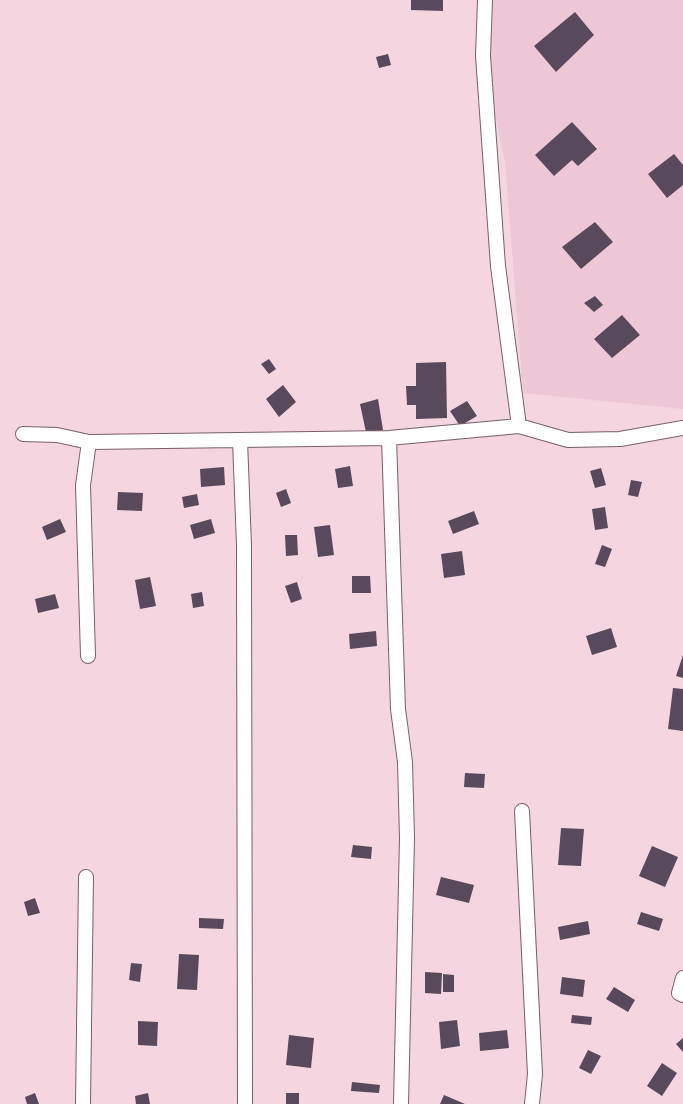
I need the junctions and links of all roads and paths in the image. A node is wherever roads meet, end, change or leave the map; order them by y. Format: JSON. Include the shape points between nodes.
{"nodes":[{"id":1,"x":485,"y":0,"type":"edge"},
{"id":2,"x":519,"y":426,"type":"junction"},
{"id":3,"x":683,"y":428,"type":"edge"},
{"id":4,"x":24,"y":434,"type":"dead end"},
{"id":5,"x":389,"y":438,"type":"junction"},
{"id":6,"x":240,"y":440,"type":"junction"},
{"id":7,"x":89,"y":442,"type":"junction"},
{"id":8,"x":88,"y":656,"type":"dead end"},
{"id":9,"x":522,"y":811,"type":"dead end"},
{"id":10,"x":86,"y":877,"type":"dead end"},
{"id":11,"x":683,"y":978,"type":"edge"},
{"id":12,"x":683,"y":995,"type":"edge"},
{"id":13,"x":83,"y":1104,"type":"edge"},
{"id":14,"x":245,"y":1104,"type":"edge"},
{"id":15,"x":401,"y":1104,"type":"edge"},
{"id":16,"x":532,"y":1104,"type":"edge"}],
"edges":[{"from":1,"to":2,"type":"street","via":[[483,56],[498,266]]},
{"from":2,"to":3,"type":"street","via":[[568,440],[620,439]]},
{"from":2,"to":5,"type":"street"},
{"from":4,"to":7,"type":"street","via":[[57,435]]},
{"from":5,"to":6,"type":"street"},
{"from":5,"to":15,"type":"street","via":[[398,709],[405,762],[408,838]]},
{"from":6,"to":7,"type":"street"},
{"from":6,"to":14,"type":"street","via":[[244,554]]},
{"from":7,"to":8,"type":"street","via":[[83,485]]},
{"from":9,"to":16,"type":"street","via":[[535,1074]]},
{"from":10,"to":13,"type":"street"},
{"from":11,"to":12,"type":"street","via":[[679,993]]}]}
